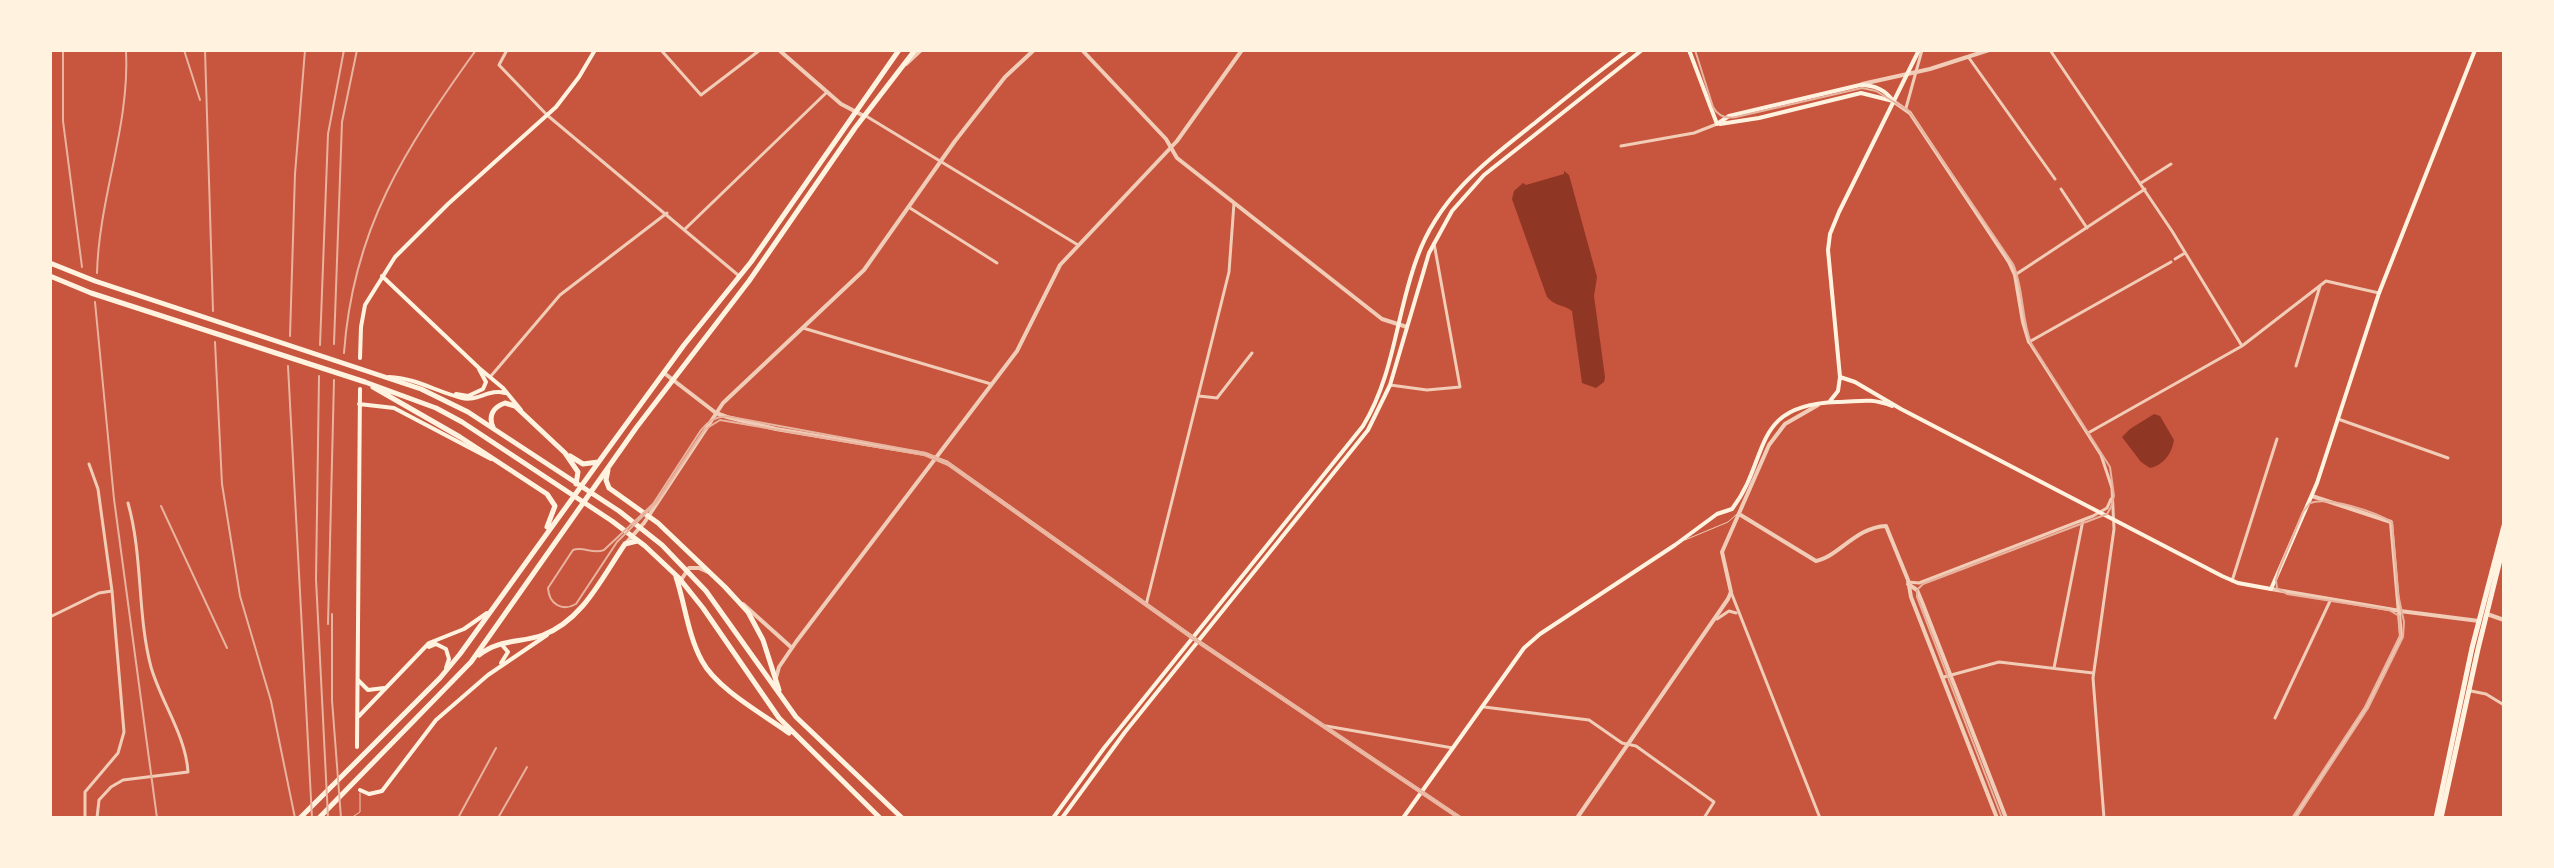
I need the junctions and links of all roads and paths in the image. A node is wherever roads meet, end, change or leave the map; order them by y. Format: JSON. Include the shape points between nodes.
{"nodes":[{"id":1,"x":507,"y":50,"type":"edge"},
{"id":2,"x":595,"y":50,"type":"edge"},
{"id":3,"x":661,"y":50,"type":"edge"},
{"id":4,"x":760,"y":50,"type":"edge"},
{"id":5,"x":779,"y":50,"type":"edge"},
{"id":6,"x":899,"y":50,"type":"edge"},
{"id":7,"x":918,"y":50,"type":"edge"},
{"id":8,"x":1034,"y":50,"type":"edge"},
{"id":9,"x":1082,"y":50,"type":"edge"},
{"id":10,"x":1242,"y":50,"type":"edge"},
{"id":11,"x":1628,"y":50,"type":"edge"},
{"id":12,"x":1642,"y":50,"type":"edge"},
{"id":13,"x":1689,"y":50,"type":"edge"},
{"id":14,"x":1920,"y":50,"type":"edge"},
{"id":15,"x":1989,"y":50,"type":"edge"},
{"id":16,"x":2050,"y":50,"type":"edge"},
{"id":17,"x":2475,"y":50,"type":"edge"},
{"id":18,"x":1968,"y":57,"type":"junction"},
{"id":19,"x":1916,"y":72,"type":"junction"},
{"id":20,"x":1906,"y":74,"type":"junction"},
{"id":21,"x":1860,"y":85,"type":"junction"},
{"id":22,"x":827,"y":92,"type":"junction"},
{"id":23,"x":1893,"y":101,"type":"junction"},
{"id":24,"x":1906,"y":108,"type":"junction"},
{"id":25,"x":854,"y":112,"type":"junction"},
{"id":26,"x":547,"y":115,"type":"junction"},
{"id":27,"x":864,"y":116,"type":"junction"},
{"id":28,"x":1717,"y":124,"type":"junction"},
{"id":29,"x":1621,"y":146,"type":"dead end"},
{"id":30,"x":1170,"y":148,"type":"junction"},
{"id":31,"x":941,"y":161,"type":"junction"},
{"id":32,"x":2171,"y":164,"type":"dead end"},
{"id":33,"x":2055,"y":179,"type":"dead end"},
{"id":34,"x":2141,"y":183,"type":"junction"},
{"id":35,"x":2061,"y":189,"type":"dead end"},
{"id":36,"x":2145,"y":189,"type":"junction"},
{"id":37,"x":1234,"y":203,"type":"junction"},
{"id":38,"x":910,"y":208,"type":"junction"},
{"id":39,"x":667,"y":213,"type":"junction"},
{"id":40,"x":2087,"y":228,"type":"junction"},
{"id":41,"x":685,"y":229,"type":"junction"},
{"id":42,"x":1434,"y":242,"type":"junction"},
{"id":43,"x":1078,"y":245,"type":"junction"},
{"id":44,"x":2185,"y":253,"type":"junction"},
{"id":45,"x":50,"y":263,"type":"edge"},
{"id":46,"x":997,"y":263,"type":"dead end"},
{"id":47,"x":2015,"y":275,"type":"junction"},
{"id":48,"x":50,"y":276,"type":"edge"},
{"id":49,"x":382,"y":276,"type":"junction"},
{"id":50,"x":740,"y":276,"type":"junction"},
{"id":51,"x":2320,"y":286,"type":"junction"},
{"id":52,"x":2379,"y":293,"type":"junction"},
{"id":53,"x":1398,"y":325,"type":"junction"},
{"id":54,"x":1407,"y":327,"type":"junction"},
{"id":55,"x":803,"y":328,"type":"junction"},
{"id":56,"x":2029,"y":342,"type":"junction"},
{"id":57,"x":2240,"y":343,"type":"junction"},
{"id":58,"x":1252,"y":353,"type":"dead end"},
{"id":59,"x":360,"y":358,"type":"dead end"},
{"id":60,"x":2296,"y":366,"type":"dead end"},
{"id":61,"x":479,"y":368,"type":"junction"},
{"id":62,"x":664,"y":373,"type":"junction"},
{"id":63,"x":491,"y":376,"type":"junction"},
{"id":64,"x":389,"y":377,"type":"junction"},
{"id":65,"x":1840,"y":377,"type":"junction"},
{"id":66,"x":672,"y":379,"type":"junction"},
{"id":67,"x":365,"y":382,"type":"junction"},
{"id":68,"x":992,"y":384,"type":"junction"},
{"id":69,"x":1390,"y":385,"type":"junction"},
{"id":70,"x":360,"y":389,"type":"dead end"},
{"id":71,"x":446,"y":392,"type":"junction"},
{"id":72,"x":511,"y":396,"type":"junction"},
{"id":73,"x":1198,"y":396,"type":"junction"},
{"id":74,"x":1828,"y":402,"type":"junction"},
{"id":75,"x":359,"y":404,"type":"junction"},
{"id":76,"x":1901,"y":409,"type":"junction"},
{"id":77,"x":716,"y":413,"type":"junction"},
{"id":78,"x":526,"y":415,"type":"junction"},
{"id":79,"x":2338,"y":419,"type":"junction"},
{"id":80,"x":497,"y":430,"type":"junction"},
{"id":81,"x":2088,"y":433,"type":"junction"},
{"id":82,"x":2277,"y":439,"type":"dead end"},
{"id":83,"x":565,"y":453,"type":"junction"},
{"id":84,"x":935,"y":458,"type":"junction"},
{"id":85,"x":2448,"y":458,"type":"dead end"},
{"id":86,"x":598,"y":461,"type":"junction"},
{"id":87,"x":501,"y":463,"type":"junction"},
{"id":88,"x":89,"y":464,"type":"dead end"},
{"id":89,"x":609,"y":465,"type":"junction"},
{"id":90,"x":2112,"y":496,"type":"junction"},
{"id":91,"x":2312,"y":496,"type":"junction"},
{"id":92,"x":571,"y":499,"type":"junction"},
{"id":93,"x":128,"y":503,"type":"dead end"},
{"id":94,"x":1742,"y":507,"type":"junction"},
{"id":95,"x":2102,"y":513,"type":"junction"},
{"id":96,"x":1739,"y":514,"type":"junction"},
{"id":97,"x":649,"y":517,"type":"junction"},
{"id":98,"x":2083,"y":520,"type":"junction"},
{"id":99,"x":2114,"y":520,"type":"junction"},
{"id":100,"x":2504,"y":526,"type":"edge"},
{"id":101,"x":545,"y":534,"type":"junction"},
{"id":102,"x":625,"y":544,"type":"junction"},
{"id":103,"x":2504,"y":544,"type":"edge"},
{"id":104,"x":1675,"y":545,"type":"junction"},
{"id":105,"x":713,"y":575,"type":"junction"},
{"id":106,"x":2232,"y":581,"type":"junction"},
{"id":107,"x":1908,"y":583,"type":"junction"},
{"id":108,"x":1917,"y":586,"type":"junction"},
{"id":109,"x":725,"y":587,"type":"junction"},
{"id":110,"x":680,"y":589,"type":"junction"},
{"id":111,"x":2271,"y":589,"type":"junction"},
{"id":112,"x":112,"y":591,"type":"junction"},
{"id":113,"x":1731,"y":592,"type":"junction"},
{"id":114,"x":2331,"y":599,"type":"junction"},
{"id":115,"x":1913,"y":602,"type":"junction"},
{"id":116,"x":494,"y":605,"type":"junction"},
{"id":117,"x":1146,"y":605,"type":"junction"},
{"id":118,"x":2400,"y":611,"type":"junction"},
{"id":119,"x":2486,"y":613,"type":"junction"},
{"id":120,"x":1739,"y":616,"type":"junction"},
{"id":121,"x":50,"y":617,"type":"edge"},
{"id":122,"x":1717,"y":619,"type":"junction"},
{"id":123,"x":2504,"y":620,"type":"edge"},
{"id":124,"x":2479,"y":621,"type":"junction"},
{"id":125,"x":553,"y":631,"type":"junction"},
{"id":126,"x":1193,"y":638,"type":"junction"},
{"id":127,"x":1199,"y":642,"type":"junction"},
{"id":128,"x":491,"y":646,"type":"junction"},
{"id":129,"x":792,"y":648,"type":"junction"},
{"id":130,"x":420,"y":652,"type":"junction"},
{"id":131,"x":471,"y":662,"type":"junction"},
{"id":132,"x":497,"y":668,"type":"junction"},
{"id":133,"x":2054,"y":668,"type":"junction"},
{"id":134,"x":2093,"y":673,"type":"junction"},
{"id":135,"x":1947,"y":676,"type":"junction"},
{"id":136,"x":357,"y":678,"type":"junction"},
{"id":137,"x":440,"y":678,"type":"junction"},
{"id":138,"x":386,"y":687,"type":"junction"},
{"id":139,"x":779,"y":690,"type":"junction"},
{"id":140,"x":2469,"y":690,"type":"junction"},
{"id":141,"x":2504,"y":705,"type":"edge"},
{"id":142,"x":1481,"y":707,"type":"junction"},
{"id":143,"x":791,"y":711,"type":"junction"},
{"id":144,"x":357,"y":718,"type":"junction"},
{"id":145,"x":2275,"y":718,"type":"dead end"},
{"id":146,"x":1321,"y":726,"type":"junction"},
{"id":147,"x":799,"y":741,"type":"junction"},
{"id":148,"x":1628,"y":744,"type":"junction"},
{"id":149,"x":357,"y":747,"type":"dead end"},
{"id":150,"x":1453,"y":748,"type":"junction"},
{"id":151,"x":360,"y":790,"type":"joint"},
{"id":152,"x":1421,"y":793,"type":"junction"},
{"id":153,"x":85,"y":818,"type":"edge"},
{"id":154,"x":97,"y":818,"type":"edge"},
{"id":155,"x":300,"y":818,"type":"edge"},
{"id":156,"x":319,"y":818,"type":"edge"},
{"id":157,"x":351,"y":818,"type":"edge"},
{"id":158,"x":880,"y":818,"type":"edge"},
{"id":159,"x":902,"y":818,"type":"edge"},
{"id":160,"x":1053,"y":818,"type":"edge"},
{"id":161,"x":1062,"y":818,"type":"edge"},
{"id":162,"x":1403,"y":818,"type":"edge"},
{"id":163,"x":1460,"y":818,"type":"edge"},
{"id":164,"x":1577,"y":818,"type":"edge"},
{"id":165,"x":1704,"y":818,"type":"edge"},
{"id":166,"x":1820,"y":818,"type":"edge"},
{"id":167,"x":1997,"y":818,"type":"edge"},
{"id":168,"x":2006,"y":818,"type":"edge"},
{"id":169,"x":2104,"y":818,"type":"edge"},
{"id":170,"x":2294,"y":818,"type":"edge"},
{"id":171,"x":2439,"y":818,"type":"edge"}],
"edges":[{"from":1,"to":26,"type":"street","via":[[499,65]]},
{"from":2,"to":26,"type":"main road"},
{"from":3,"to":4,"type":"street","via":[[701,95]]},
{"from":5,"to":22,"type":"street"},
{"from":6,"to":25,"type":"main road"},
{"from":7,"to":27,"type":"main road"},
{"from":8,"to":31,"type":"street","via":[[1005,77]]},
{"from":9,"to":30,"type":"street"},
{"from":10,"to":30,"type":"street"},
{"from":11,"to":53,"type":"main road","via":[[1459,187],[1422,245]]},
{"from":12,"to":42,"type":"main road","via":[[1484,175],[1452,211]]},
{"from":13,"to":28,"type":"main road"},
{"from":14,"to":19,"type":"street"},
{"from":14,"to":20,"type":"main road"},
{"from":15,"to":18,"type":"street"},
{"from":16,"to":34,"type":"street"},
{"from":17,"to":52,"type":"main road"},
{"from":18,"to":19,"type":"street"},
{"from":18,"to":33,"type":"street"},
{"from":19,"to":20,"type":"street"},
{"from":19,"to":24,"type":"street"},
{"from":20,"to":21,"type":"street"},
{"from":20,"to":23,"type":"main road"},
{"from":21,"to":23,"type":"main road","via":[[1876,87]]},
{"from":21,"to":28,"type":"main road","via":[[1729,116]]},
{"from":22,"to":25,"type":"street"},
{"from":22,"to":41,"type":"street"},
{"from":23,"to":24,"type":"street"},
{"from":23,"to":28,"type":"main road","via":[[1861,93]]},
{"from":23,"to":65,"type":"main road","via":[[1830,234]]},
{"from":24,"to":47,"type":"street"},
{"from":25,"to":27,"type":"street"},
{"from":25,"to":50,"type":"main road"},
{"from":26,"to":39,"type":"street"},
{"from":26,"to":49,"type":"main road","via":[[408,242]]},
{"from":27,"to":31,"type":"street"},
{"from":27,"to":66,"type":"main road","via":[[756,271]]},
{"from":28,"to":29,"type":"street"},
{"from":30,"to":37,"type":"street"},
{"from":30,"to":43,"type":"street"},
{"from":31,"to":38,"type":"street"},
{"from":31,"to":43,"type":"street"},
{"from":32,"to":34,"type":"street"},
{"from":34,"to":36,"type":"street"},
{"from":35,"to":40,"type":"street"},
{"from":36,"to":40,"type":"street"},
{"from":36,"to":44,"type":"street"},
{"from":37,"to":53,"type":"street","via":[[1382,319]]},
{"from":37,"to":73,"type":"street","via":[[1229,272]]},
{"from":38,"to":46,"type":"street"},
{"from":38,"to":55,"type":"street","via":[[864,270]]},
{"from":39,"to":41,"type":"street"},
{"from":39,"to":63,"type":"street","via":[[564,291]]},
{"from":40,"to":47,"type":"street"},
{"from":41,"to":50,"type":"street"},
{"from":42,"to":54,"type":"main road"},
{"from":42,"to":69,"type":"street","via":[[1460,387]]},
{"from":43,"to":68,"type":"street","via":[[1057,269],[1023,341]]},
{"from":44,"to":56,"type":"street"},
{"from":44,"to":57,"type":"street"},
{"from":45,"to":64,"type":"main road"},
{"from":47,"to":56,"type":"street"},
{"from":48,"to":67,"type":"main road"},
{"from":49,"to":59,"type":"main road","via":[[363,311]]},
{"from":49,"to":61,"type":"main road"},
{"from":50,"to":62,"type":"main road"},
{"from":51,"to":52,"type":"street","via":[[2328,280]]},
{"from":51,"to":57,"type":"street"},
{"from":51,"to":60,"type":"street"},
{"from":52,"to":79,"type":"main road"},
{"from":53,"to":54,"type":"street"},
{"from":53,"to":126,"type":"main road","via":[[1389,369],[1363,426]]},
{"from":54,"to":69,"type":"main road"},
{"from":55,"to":68,"type":"street"},
{"from":55,"to":77,"type":"street"},
{"from":56,"to":81,"type":"street"},
{"from":57,"to":81,"type":"street"},
{"from":58,"to":73,"type":"street","via":[[1217,398]]},
{"from":61,"to":63,"type":"main road"},
{"from":61,"to":71,"type":"main road","via":[[486,382],[480,391],[468,396]]},
{"from":62,"to":66,"type":"street"},
{"from":62,"to":86,"type":"main road"},
{"from":63,"to":72,"type":"main road"},
{"from":64,"to":71,"type":"main road"},
{"from":64,"to":80,"type":"main road","via":[[441,397]]},
{"from":65,"to":74,"type":"main road","via":[[1838,391]]},
{"from":65,"to":76,"type":"main road"},
{"from":66,"to":77,"type":"street"},
{"from":66,"to":89,"type":"main road"},
{"from":67,"to":87,"type":"main road"},
{"from":67,"to":147,"type":"main road","via":[[436,408],[645,546],[690,590]]},
{"from":68,"to":84,"type":"street"},
{"from":69,"to":127,"type":"main road","via":[[1362,438]]},
{"from":70,"to":75,"type":"main road"},
{"from":71,"to":72,"type":"main road","via":[[464,399],[498,391]]},
{"from":72,"to":78,"type":"main road"},
{"from":73,"to":117,"type":"street"},
{"from":74,"to":76,"type":"main road","via":[[1872,399]]},
{"from":74,"to":94,"type":"street","via":[[1785,424],[1769,445]]},
{"from":74,"to":104,"type":"main road","via":[[1790,411],[1777,421],[1734,508]]},
{"from":75,"to":87,"type":"main road","via":[[394,408]]},
{"from":75,"to":136,"type":"main road"},
{"from":76,"to":95,"type":"main road"},
{"from":77,"to":84,"type":"street"},
{"from":77,"to":97,"type":"street"},
{"from":78,"to":80,"type":"main road","via":[[501,404],[491,416]]},
{"from":78,"to":83,"type":"main road"},
{"from":79,"to":85,"type":"street"},
{"from":79,"to":91,"type":"main road"},
{"from":80,"to":143,"type":"main road","via":[[653,537],[699,583]]},
{"from":81,"to":90,"type":"street","via":[[2109,472]]},
{"from":82,"to":106,"type":"street"},
{"from":83,"to":86,"type":"main road","via":[[583,464]]},
{"from":83,"to":92,"type":"main road","via":[[579,475]]},
{"from":84,"to":117,"type":"street"},
{"from":84,"to":129,"type":"street"},
{"from":86,"to":92,"type":"main road"},
{"from":87,"to":101,"type":"main road","via":[[552,499],[555,506]]},
{"from":88,"to":112,"type":"street","via":[[98,489]]},
{"from":89,"to":97,"type":"main road","via":[[609,488]]},
{"from":89,"to":131,"type":"main road"},
{"from":90,"to":95,"type":"street"},
{"from":90,"to":99,"type":"street"},
{"from":91,"to":111,"type":"main road"},
{"from":91,"to":118,"type":"street","via":[[2391,522]]},
{"from":92,"to":101,"type":"main road"},
{"from":93,"to":154,"type":"street","via":[[151,667],[188,772],[117,783],[97,804]]},
{"from":94,"to":96,"type":"street"},
{"from":94,"to":104,"type":"lane","via":[[1731,520]]},
{"from":95,"to":98,"type":"street"},
{"from":95,"to":99,"type":"main road"},
{"from":96,"to":107,"type":"street","via":[[1819,561],[1851,538],[1886,526]]},
{"from":96,"to":113,"type":"street","via":[[1722,552]]},
{"from":97,"to":102,"type":"street"},
{"from":97,"to":105,"type":"main road"},
{"from":98,"to":108,"type":"street"},
{"from":98,"to":133,"type":"street"},
{"from":99,"to":106,"type":"main road"},
{"from":99,"to":134,"type":"street"},
{"from":100,"to":124,"type":"main road"},
{"from":101,"to":116,"type":"main road"},
{"from":102,"to":110,"type":"main road","via":[[643,544],[673,571]]},
{"from":102,"to":125,"type":"main road","via":[[583,606]]},
{"from":103,"to":119,"type":"main road"},
{"from":104,"to":142,"type":"main road","via":[[1540,634]]},
{"from":105,"to":109,"type":"main road"},
{"from":105,"to":110,"type":"street","via":[[689,568]]},
{"from":106,"to":111,"type":"main road"},
{"from":107,"to":108,"type":"street"},
{"from":107,"to":115,"type":"street"},
{"from":108,"to":115,"type":"street"},
{"from":108,"to":135,"type":"street"},
{"from":109,"to":129,"type":"street"},
{"from":109,"to":139,"type":"main road","via":[[757,626]]},
{"from":110,"to":147,"type":"main road","via":[[706,668]]},
{"from":111,"to":114,"type":"street"},
{"from":112,"to":121,"type":"street"},
{"from":112,"to":153,"type":"street","via":[[123,740],[115,758],[85,792]]},
{"from":113,"to":120,"type":"street"},
{"from":113,"to":122,"type":"street"},
{"from":114,"to":118,"type":"street"},
{"from":114,"to":145,"type":"street"},
{"from":115,"to":135,"type":"street"},
{"from":116,"to":130,"type":"main road","via":[[476,622]]},
{"from":116,"to":137,"type":"main road"},
{"from":117,"to":126,"type":"street"},
{"from":118,"to":124,"type":"street"},
{"from":118,"to":170,"type":"street","via":[[2401,636],[2367,707]]},
{"from":119,"to":123,"type":"street"},
{"from":119,"to":140,"type":"main road"},
{"from":120,"to":122,"type":"street","via":[[1729,611]]},
{"from":120,"to":166,"type":"street"},
{"from":122,"to":148,"type":"street"},
{"from":124,"to":171,"type":"main road"},
{"from":125,"to":128,"type":"main road"},
{"from":125,"to":132,"type":"main road"},
{"from":126,"to":127,"type":"street"},
{"from":126,"to":160,"type":"main road"},
{"from":127,"to":146,"type":"street"},
{"from":127,"to":161,"type":"main road"},
{"from":128,"to":131,"type":"main road"},
{"from":128,"to":132,"type":"main road","via":[[508,650]]},
{"from":129,"to":139,"type":"street","via":[[777,671]]},
{"from":130,"to":137,"type":"main road","via":[[436,644],[446,649],[449,659]]},
{"from":130,"to":138,"type":"main road"},
{"from":131,"to":156,"type":"main road"},
{"from":132,"to":151,"type":"main road","via":[[436,720],[386,787],[374,794]]},
{"from":133,"to":134,"type":"street"},
{"from":133,"to":135,"type":"street","via":[[1999,662]]},
{"from":134,"to":169,"type":"street"},
{"from":135,"to":167,"type":"street"},
{"from":135,"to":168,"type":"street"},
{"from":136,"to":138,"type":"main road","via":[[368,690]]},
{"from":136,"to":144,"type":"main road"},
{"from":137,"to":155,"type":"main road"},
{"from":138,"to":144,"type":"main road"},
{"from":139,"to":143,"type":"main road"},
{"from":140,"to":141,"type":"street"},
{"from":140,"to":171,"type":"main road"},
{"from":142,"to":148,"type":"street","via":[[1589,720]]},
{"from":142,"to":150,"type":"main road"},
{"from":143,"to":159,"type":"main road"},
{"from":144,"to":149,"type":"main road"},
{"from":146,"to":150,"type":"street"},
{"from":146,"to":152,"type":"street"},
{"from":147,"to":158,"type":"main road"},
{"from":148,"to":164,"type":"street"},
{"from":148,"to":165,"type":"street","via":[[1714,802]]},
{"from":150,"to":152,"type":"main road"},
{"from":151,"to":157,"type":"lane","via":[[360,812]]},
{"from":152,"to":162,"type":"main road"},
{"from":152,"to":163,"type":"street"}]}
